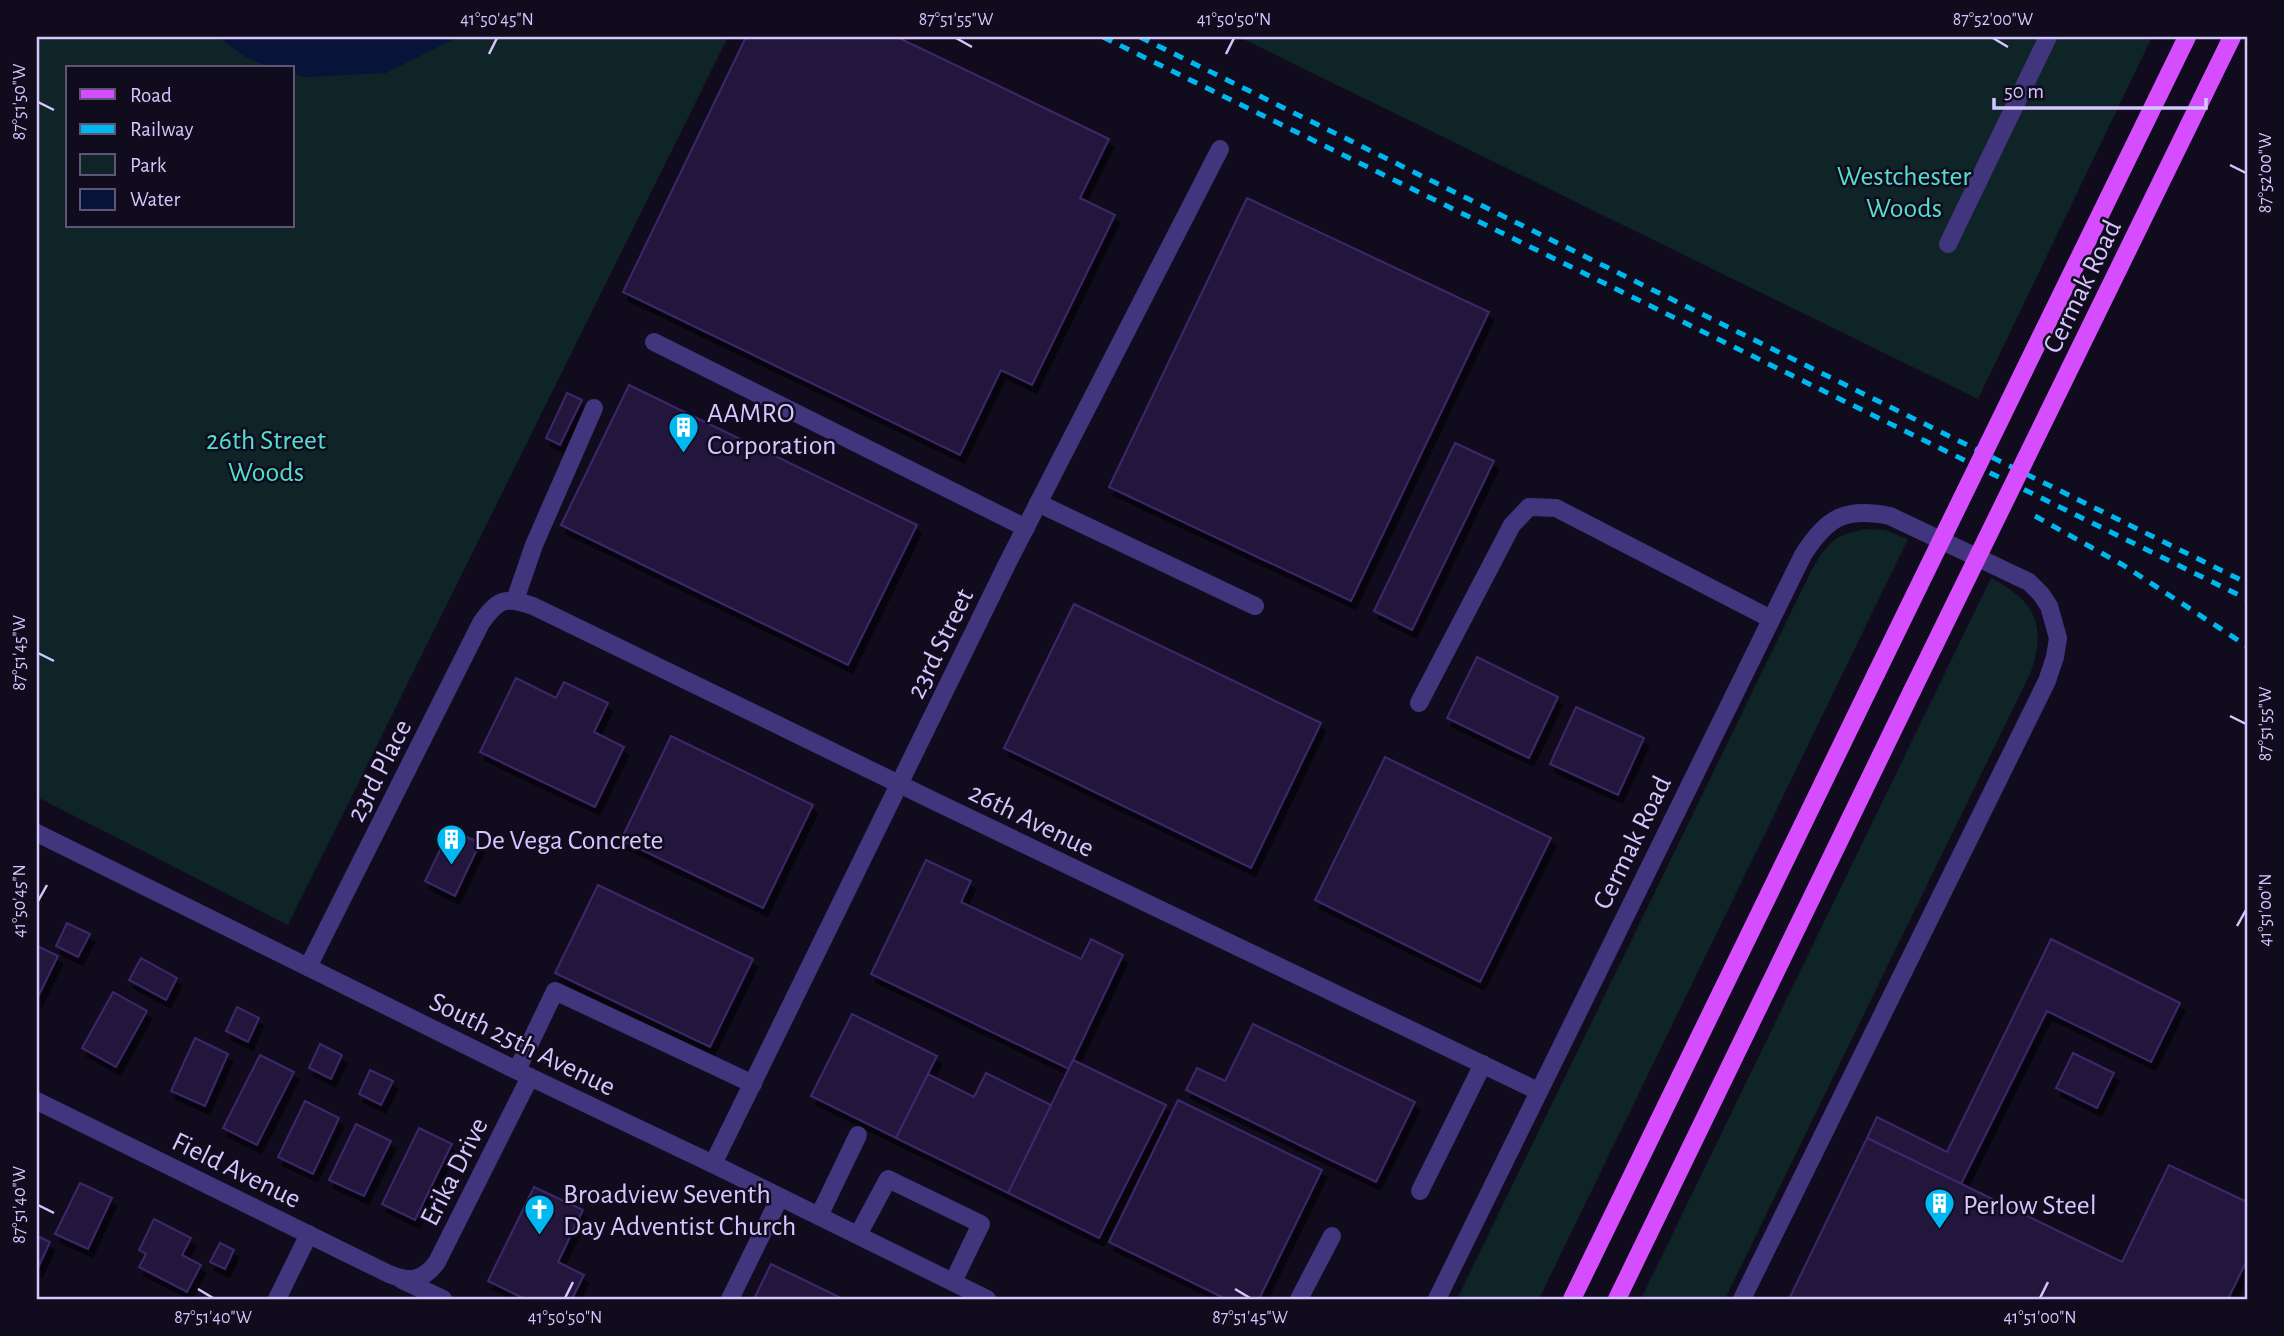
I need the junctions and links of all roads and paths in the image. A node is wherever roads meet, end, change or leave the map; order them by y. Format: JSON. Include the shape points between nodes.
{"nodes":[{"id":1,"x":2048,"y":37,"type":"edge"},
{"id":2,"x":2187,"y":37,"type":"edge"},
{"id":3,"x":2232,"y":37,"type":"edge"},
{"id":4,"x":1220,"y":149,"type":"dead end"},
{"id":5,"x":1948,"y":244,"type":"dead end"},
{"id":6,"x":654,"y":342,"type":"dead end"},
{"id":7,"x":594,"y":408,"type":"dead end"},
{"id":8,"x":1038,"y":503,"type":"junction"},
{"id":9,"x":1026,"y":528,"type":"junction"},
{"id":10,"x":508,"y":600,"type":"junction"},
{"id":11,"x":1255,"y":606,"type":"dead end"},
{"id":12,"x":1771,"y":620,"type":"junction"},
{"id":13,"x":1419,"y":703,"type":"dead end"},
{"id":14,"x":899,"y":784,"type":"junction"},
{"id":15,"x":37,"y":833,"type":"edge"},
{"id":16,"x":308,"y":967,"type":"junction"},
{"id":17,"x":1483,"y":1065,"type":"junction"},
{"id":18,"x":523,"y":1073,"type":"junction"},
{"id":19,"x":753,"y":1084,"type":"junction"},
{"id":20,"x":1538,"y":1091,"type":"junction"},
{"id":21,"x":37,"y":1101,"type":"edge"},
{"id":22,"x":858,"y":1135,"type":"dead end"},
{"id":23,"x":713,"y":1164,"type":"junction"},
{"id":24,"x":1420,"y":1191,"type":"dead end"},
{"id":25,"x":780,"y":1197,"type":"junction"},
{"id":26,"x":819,"y":1216,"type":"junction"},
{"id":27,"x":309,"y":1234,"type":"junction"},
{"id":28,"x":858,"y":1235,"type":"junction"},
{"id":29,"x":1332,"y":1236,"type":"dead end"},
{"id":30,"x":408,"y":1280,"type":"junction"},
{"id":31,"x":953,"y":1282,"type":"junction"},
{"id":32,"x":277,"y":1299,"type":"edge"},
{"id":33,"x":443,"y":1299,"type":"edge"},
{"id":34,"x":730,"y":1299,"type":"edge"},
{"id":35,"x":987,"y":1299,"type":"edge"},
{"id":36,"x":1299,"y":1299,"type":"edge"},
{"id":37,"x":1437,"y":1299,"type":"edge"},
{"id":38,"x":1572,"y":1299,"type":"edge"},
{"id":39,"x":1617,"y":1299,"type":"edge"},
{"id":40,"x":1742,"y":1299,"type":"edge"}],
"edges":[{"from":1,"to":5,"type":"street"},
{"from":2,"to":38,"type":"main road","name":"Cermak Road","bridge":true},
{"from":3,"to":39,"type":"main road","name":"Cermak Road","bridge":true},
{"from":4,"to":8,"type":"street","name":"23rd Street"},
{"from":6,"to":9,"type":"street"},
{"from":7,"to":10,"type":"street"},
{"from":8,"to":9,"type":"street","name":"23rd Street"},
{"from":8,"to":11,"type":"street"},
{"from":9,"to":14,"type":"street","name":"23rd Street"},
{"from":10,"to":14,"type":"street","name":"26th Avenue","via":[[533,606]]},
{"from":10,"to":16,"type":"street","name":"23rd Place","via":[[491,609],[481,623]]},
{"from":12,"to":13,"type":"street","via":[[1556,508],[1529,507],[1512,525]]},
{"from":12,"to":20,"type":"street","name":"Cermak Road"},
{"from":12,"to":40,"type":"street","name":"Cermak Road","via":[[1815,537],[1845,514],[1865,511],[1889,516],[2029,582],[2049,606],[2058,638],[2047,681]]},
{"from":14,"to":17,"type":"street","name":"26th Avenue"},
{"from":14,"to":19,"type":"street","name":"23rd Street"},
{"from":15,"to":16,"type":"street","name":"South 25th Avenue"},
{"from":16,"to":18,"type":"street","name":"South 25th Avenue"},
{"from":17,"to":20,"type":"street","name":"26th Avenue"},
{"from":17,"to":24,"type":"street"},
{"from":18,"to":19,"type":"street","name":"Erika Drive","via":[[555,991]]},
{"from":18,"to":23,"type":"street","name":"South 25th Avenue"},
{"from":18,"to":30,"type":"street","name":"Erika Drive","via":[[437,1262],[429,1274]]},
{"from":19,"to":23,"type":"street","name":"23rd Street"},
{"from":20,"to":37,"type":"street","name":"Cermak Road"},
{"from":21,"to":27,"type":"street","name":"Field Avenue"},
{"from":22,"to":26,"type":"street"},
{"from":23,"to":25,"type":"street","name":"South 25th Avenue"},
{"from":25,"to":26,"type":"street","name":"South 25th Avenue"},
{"from":25,"to":34,"type":"street"},
{"from":26,"to":28,"type":"street","name":"South 25th Avenue"},
{"from":27,"to":30,"type":"street","name":"Field Avenue"},
{"from":27,"to":32,"type":"street"},
{"from":28,"to":31,"type":"street","name":"South 25th Avenue"},
{"from":28,"to":31,"type":"street","via":[[888,1179],[981,1224]]},
{"from":29,"to":36,"type":"street"},
{"from":30,"to":33,"type":"street","name":"Field Avenue"},
{"from":31,"to":35,"type":"street","name":"South 25th Avenue"}]}
